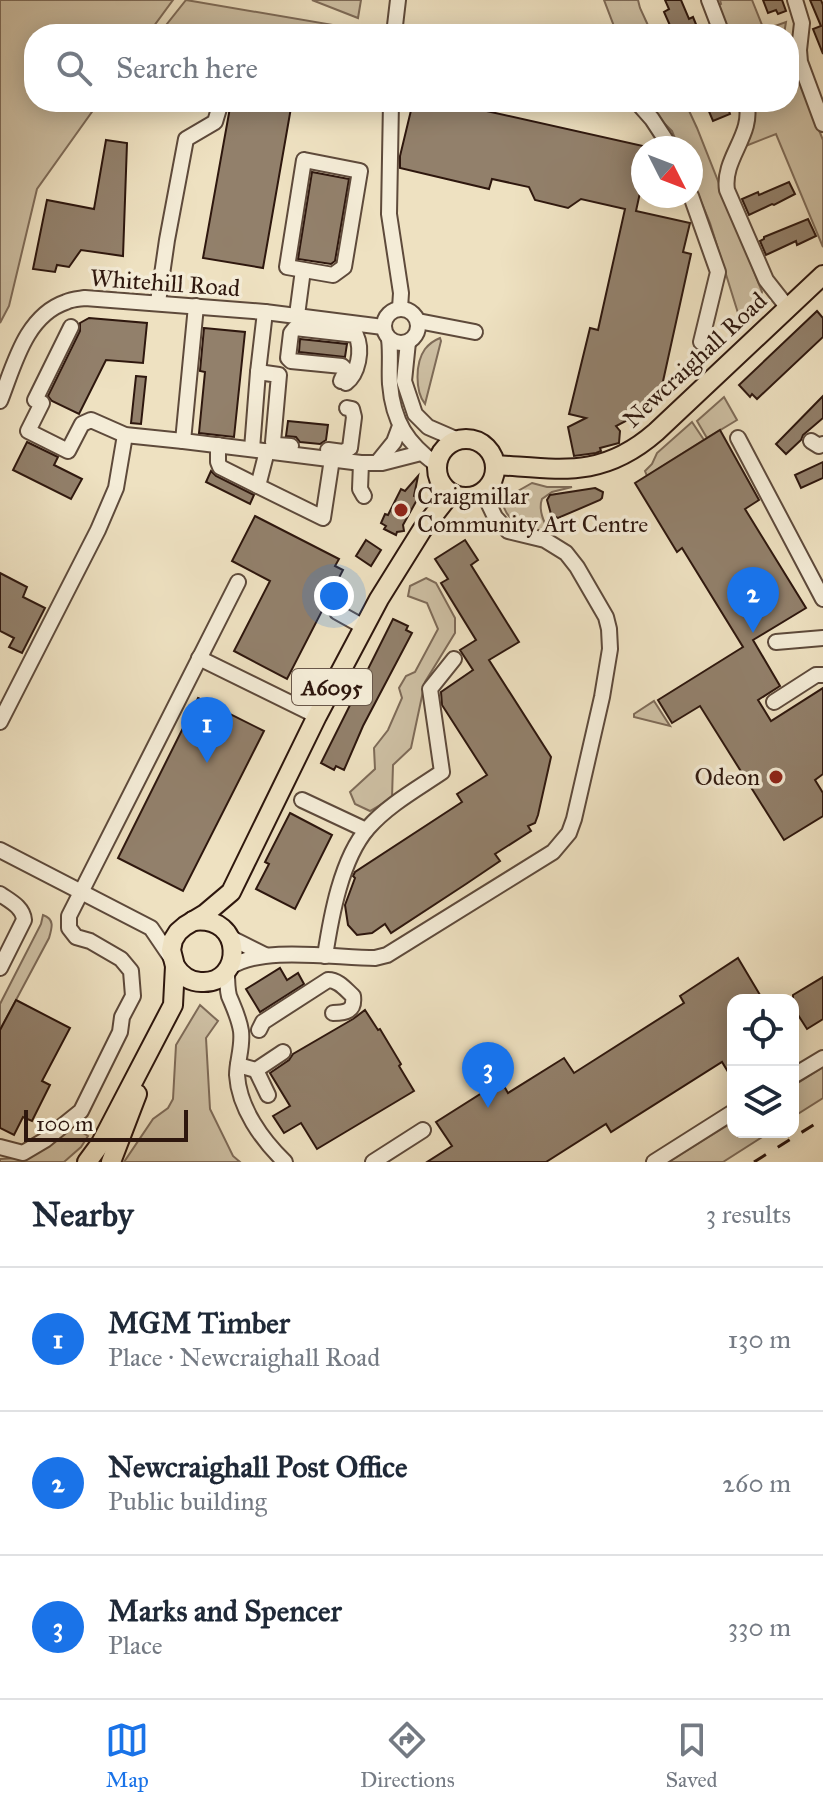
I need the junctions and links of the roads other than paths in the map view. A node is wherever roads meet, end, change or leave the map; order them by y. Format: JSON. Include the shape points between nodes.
{"nodes":[{"id":1,"x":398,"y":0,"type":"edge"},
{"id":2,"x":709,"y":0,"type":"edge"},
{"id":3,"x":795,"y":0,"type":"edge"},
{"id":4,"x":395,"y":24,"type":"edge"},
{"id":5,"x":718,"y":24,"type":"edge"},
{"id":6,"x":218,"y":112,"type":"edge"},
{"id":7,"x":391,"y":112,"type":"edge"},
{"id":8,"x":646,"y":112,"type":"edge"},
{"id":9,"x":747,"y":112,"type":"edge"},
{"id":10,"x":823,"y":124,"type":"edge"},
{"id":11,"x":663,"y":136,"type":"edge"},
{"id":12,"x":695,"y":208,"type":"edge"},
{"id":13,"x":303,"y":270,"type":"junction"},
{"id":14,"x":823,"y":275,"type":"edge"},
{"id":15,"x":158,"y":302,"type":"junction"},
{"id":16,"x":196,"y":306,"type":"junction"},
{"id":17,"x":400,"y":308,"type":"junction"},
{"id":18,"x":788,"y":308,"type":"junction"},
{"id":19,"x":265,"y":312,"type":"junction"},
{"id":20,"x":297,"y":315,"type":"junction"},
{"id":21,"x":418,"y":321,"type":"junction"},
{"id":22,"x":71,"y":327,"type":"dead end"},
{"id":23,"x":475,"y":332,"type":"dead end"},
{"id":24,"x":386,"y":333,"type":"junction"},
{"id":25,"x":408,"y":342,"type":"junction"},
{"id":26,"x":701,"y":342,"type":"dead end"},
{"id":27,"x":258,"y":372,"type":"junction"},
{"id":28,"x":344,"y":382,"type":"joint"},
{"id":29,"x":0,"y":401,"type":"edge"},
{"id":30,"x":347,"y":408,"type":"dead end"},
{"id":31,"x":400,"y":426,"type":"junction"},
{"id":32,"x":125,"y":435,"type":"junction"},
{"id":33,"x":738,"y":438,"type":"dead end"},
{"id":34,"x":458,"y":440,"type":"junction"},
{"id":35,"x":183,"y":441,"type":"junction"},
{"id":36,"x":218,"y":445,"type":"junction"},
{"id":37,"x":259,"y":450,"type":"junction"},
{"id":38,"x":421,"y":453,"type":"junction"},
{"id":39,"x":332,"y":459,"type":"junction"},
{"id":40,"x":361,"y":463,"type":"junction"},
{"id":41,"x":377,"y":463,"type":"junction"},
{"id":42,"x":437,"y":465,"type":"junction"},
{"id":43,"x":496,"y":465,"type":"junction"},
{"id":44,"x":258,"y":486,"type":"junction"},
{"id":45,"x":483,"y":492,"type":"junction"},
{"id":46,"x":451,"y":493,"type":"junction"},
{"id":47,"x":364,"y":496,"type":"dead end"},
{"id":48,"x":238,"y":582,"type":"dead end"},
{"id":49,"x":823,"y":599,"type":"edge"},
{"id":50,"x":337,"y":612,"type":"dead end"},
{"id":51,"x":364,"y":627,"type":"junction"},
{"id":52,"x":823,"y":638,"type":"edge"},
{"id":53,"x":776,"y":642,"type":"dead end"},
{"id":54,"x":199,"y":658,"type":"junction"},
{"id":55,"x":454,"y":659,"type":"dead end"},
{"id":56,"x":823,"y":675,"type":"edge"},
{"id":57,"x":774,"y":702,"type":"dead end"},
{"id":58,"x":317,"y":716,"type":"junction"},
{"id":59,"x":0,"y":722,"type":"edge"},
{"id":60,"x":302,"y":800,"type":"dead end"},
{"id":61,"x":366,"y":830,"type":"junction"},
{"id":62,"x":0,"y":850,"type":"edge"},
{"id":63,"x":231,"y":892,"type":"junction"},
{"id":64,"x":80,"y":893,"type":"junction"},
{"id":65,"x":0,"y":894,"type":"edge"},
{"id":66,"x":189,"y":923,"type":"junction"},
{"id":67,"x":151,"y":928,"type":"junction"},
{"id":68,"x":230,"y":936,"type":"junction"},
{"id":69,"x":265,"y":955,"type":"junction"},
{"id":70,"x":325,"y":956,"type":"junction"},
{"id":71,"x":173,"y":963,"type":"junction"},
{"id":72,"x":0,"y":968,"type":"edge"},
{"id":73,"x":228,"y":969,"type":"junction"},
{"id":74,"x":204,"y":982,"type":"junction"},
{"id":75,"x":229,"y":994,"type":"junction"},
{"id":76,"x":173,"y":1005,"type":"junction"},
{"id":77,"x":333,"y":1013,"type":"dead end"},
{"id":78,"x":259,"y":1030,"type":"dead end"},
{"id":79,"x":151,"y":1049,"type":"junction"},
{"id":80,"x":283,"y":1052,"type":"dead end"},
{"id":81,"x":823,"y":1058,"type":"edge"},
{"id":82,"x":238,"y":1065,"type":"junction"},
{"id":83,"x":256,"y":1070,"type":"junction"},
{"id":84,"x":799,"y":1072,"type":"edge"},
{"id":85,"x":268,"y":1095,"type":"dead end"},
{"id":86,"x":727,"y":1116,"type":"edge"},
{"id":87,"x":112,"y":1122,"type":"junction"},
{"id":88,"x":423,"y":1130,"type":"dead end"},
{"id":89,"x":101,"y":1143,"type":"junction"},
{"id":90,"x":0,"y":1147,"type":"edge"},
{"id":91,"x":78,"y":1162,"type":"edge"},
{"id":92,"x":87,"y":1162,"type":"edge"},
{"id":93,"x":94,"y":1162,"type":"edge"},
{"id":94,"x":111,"y":1162,"type":"edge"},
{"id":95,"x":285,"y":1162,"type":"edge"},
{"id":96,"x":373,"y":1162,"type":"edge"},
{"id":97,"x":654,"y":1162,"type":"edge"}],
"edges":[{"from":1,"to":4,"type":"street"},
{"from":2,"to":5,"type":"street"},
{"from":3,"to":10,"type":"street","via":[[802,23],[800,62]]},
{"from":6,"to":15,"type":"street","via":[[215,122],[186,139]]},
{"from":7,"to":17,"type":"street","via":[[389,214]]},
{"from":8,"to":11,"type":"street"},
{"from":9,"to":18,"type":"street","via":[[725,178],[727,190],[766,280]]},
{"from":12,"to":26,"type":"street","via":[[718,272]]},
{"from":13,"to":13,"type":"street","via":[[287,267],[304,160],[360,171],[344,267],[333,275]]},
{"from":13,"to":20,"type":"street"},
{"from":14,"to":18,"type":"main road","name":"Newcraighall Road"},
{"from":15,"to":16,"type":"street","name":"Whitehill Road"},
{"from":15,"to":29,"type":"street","name":"Whitehill Road","via":[[64,302],[23,342]]},
{"from":16,"to":19,"type":"street","name":"Whitehill Road"},
{"from":16,"to":35,"type":"street"},
{"from":17,"to":21,"type":"street"},
{"from":17,"to":24,"type":"street","via":[[386,316]]},
{"from":18,"to":43,"type":"main road","name":"Newcraighall Road","via":[[656,432],[622,456],[568,470]]},
{"from":19,"to":20,"type":"street","name":"Whitehill Road"},
{"from":19,"to":27,"type":"street"},
{"from":20,"to":24,"type":"street","name":"Whitehill Road"},
{"from":21,"to":23,"type":"street"},
{"from":21,"to":25,"type":"street"},
{"from":22,"to":32,"type":"street","via":[[35,400],[42,403],[28,431],[68,451],[82,424],[91,420]]},
{"from":24,"to":25,"type":"street","via":[[398,343]]},
{"from":24,"to":31,"type":"street","via":[[394,414]]},
{"from":25,"to":34,"type":"street","via":[[404,381],[415,414],[428,427]]},
{"from":27,"to":30,"type":"street","via":[[279,375],[273,442],[277,445],[343,452],[350,448],[354,417]]},
{"from":27,"to":37,"type":"street"},
{"from":28,"to":28,"type":"street","via":[[342,366],[288,358],[295,328],[356,335],[356,372]]},
{"from":31,"to":38,"type":"street"},
{"from":31,"to":41,"type":"street"},
{"from":32,"to":35,"type":"street"},
{"from":32,"to":59,"type":"street","via":[[116,488],[98,530]]},
{"from":33,"to":49,"type":"street"},
{"from":34,"to":42,"type":"main road","via":[[445,448]]},
{"from":34,"to":43,"type":"main road","via":[[480,442]]},
{"from":35,"to":36,"type":"street"},
{"from":36,"to":37,"type":"street"},
{"from":36,"to":44,"type":"street","via":[[220,467]]},
{"from":37,"to":39,"type":"street"},
{"from":37,"to":44,"type":"street"},
{"from":38,"to":41,"type":"street"},
{"from":38,"to":42,"type":"street"},
{"from":39,"to":40,"type":"street"},
{"from":39,"to":44,"type":"street","via":[[323,518]]},
{"from":40,"to":41,"type":"street"},
{"from":40,"to":47,"type":"street"},
{"from":42,"to":46,"type":"main road","via":[[440,481]]},
{"from":43,"to":45,"type":"main road"},
{"from":45,"to":46,"type":"main road","via":[[470,497]]},
{"from":45,"to":70,"type":"street","via":[[508,531],[545,540],[566,553],[606,617],[610,649],[574,819],[553,852],[387,955]]},
{"from":46,"to":51,"type":"main road","number":"A6095","via":[[422,530]]},
{"from":48,"to":54,"type":"street"},
{"from":50,"to":51,"type":"street"},
{"from":51,"to":58,"type":"main road","number":"A6095"},
{"from":52,"to":53,"type":"street"},
{"from":54,"to":58,"type":"street"},
{"from":54,"to":64,"type":"street"},
{"from":55,"to":61,"type":"street","via":[[430,689],[442,772]]},
{"from":56,"to":57,"type":"street"},
{"from":58,"to":63,"type":"main road","number":"A6095"},
{"from":60,"to":61,"type":"street"},
{"from":61,"to":70,"type":"street","via":[[345,868]]},
{"from":62,"to":64,"type":"street"},
{"from":63,"to":66,"type":"main road","number":"A6095"},
{"from":63,"to":68,"type":"main road","number":"A6095"},
{"from":64,"to":67,"type":"street"},
{"from":64,"to":90,"type":"street","via":[[69,928],[76,937],[121,959],[131,971],[133,996],[81,1111],[23,1153]]},
{"from":65,"to":72,"type":"street","via":[[24,913],[24,920]]},
{"from":66,"to":67,"type":"street"},
{"from":66,"to":68,"type":"main road","via":[[213,922]]},
{"from":66,"to":71,"type":"main road","via":[[173,940]]},
{"from":67,"to":71,"type":"street"},
{"from":68,"to":69,"type":"street"},
{"from":68,"to":73,"type":"main road","number":"A6095","via":[[233,958]]},
{"from":69,"to":70,"type":"street"},
{"from":69,"to":73,"type":"street"},
{"from":71,"to":74,"type":"main road","via":[[186,978]]},
{"from":71,"to":76,"type":"main road"},
{"from":73,"to":74,"type":"main road"},
{"from":73,"to":75,"type":"street"},
{"from":74,"to":75,"type":"street"},
{"from":74,"to":76,"type":"main road"},
{"from":75,"to":82,"type":"street","via":[[241,1034]]},
{"from":76,"to":79,"type":"main road"},
{"from":77,"to":78,"type":"street","via":[[351,1010],[353,996],[328,980],[263,1022]]},
{"from":79,"to":87,"type":"main road"},
{"from":79,"to":94,"type":"main road"},
{"from":80,"to":83,"type":"street"},
{"from":81,"to":84,"type":"street"},
{"from":82,"to":83,"type":"street"},
{"from":82,"to":95,"type":"street","via":[[241,1094],[256,1128]]},
{"from":83,"to":85,"type":"street"},
{"from":86,"to":97,"type":"street"},
{"from":87,"to":89,"type":"main road"},
{"from":87,"to":91,"type":"main road"},
{"from":88,"to":96,"type":"street"},
{"from":89,"to":92,"type":"main road"},
{"from":89,"to":93,"type":"main road"}]}
